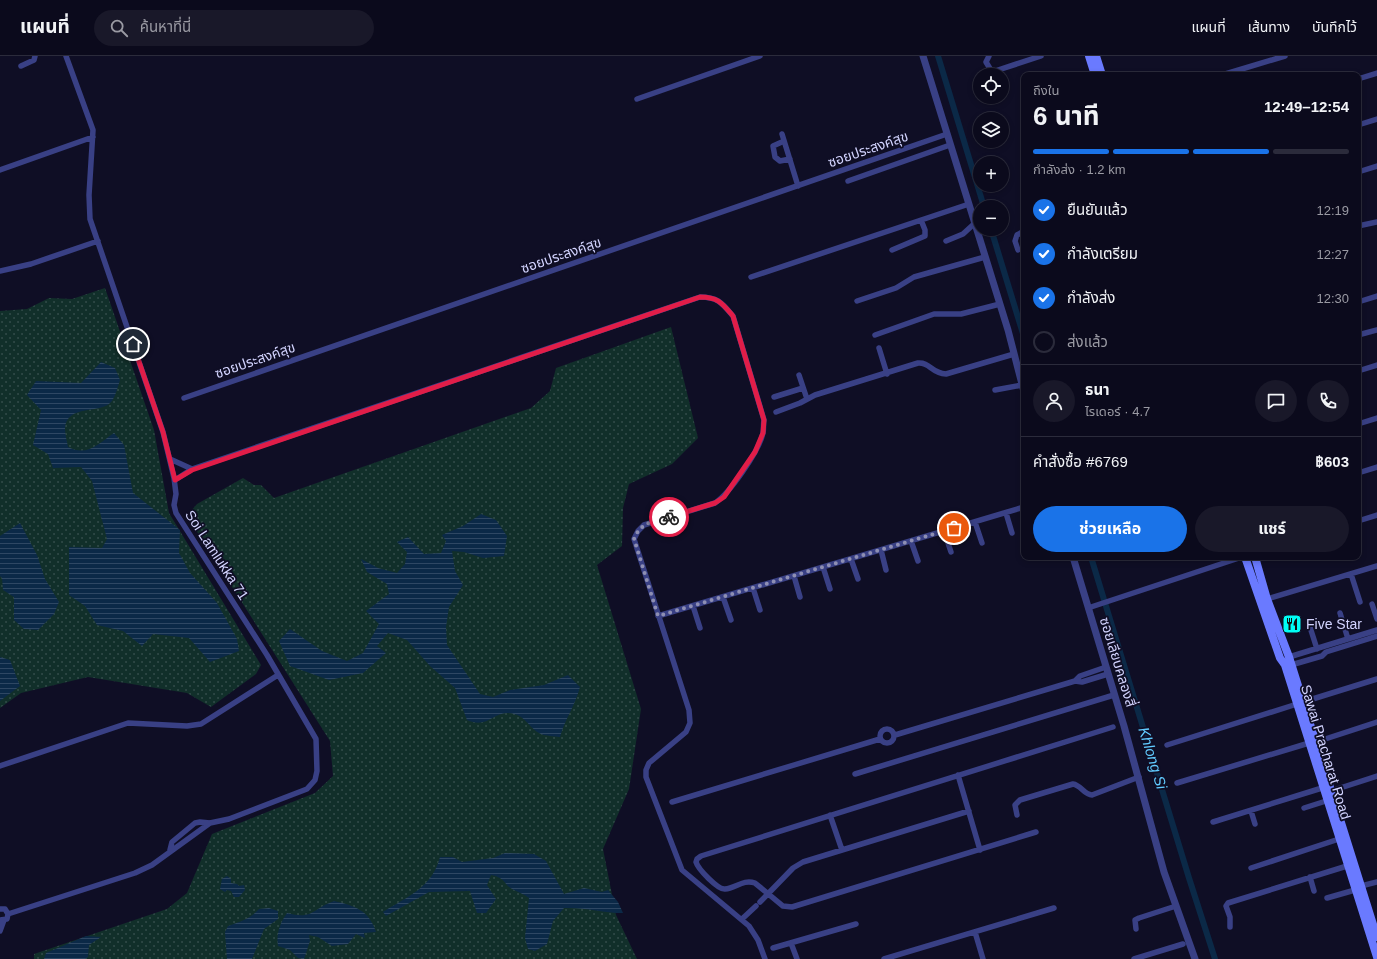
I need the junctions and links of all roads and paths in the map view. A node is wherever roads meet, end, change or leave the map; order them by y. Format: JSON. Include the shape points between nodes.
{"nodes":[{"id":1,"x":35,"y":56,"type":"edge"},
{"id":2,"x":66,"y":56,"type":"edge"},
{"id":3,"x":760,"y":56,"type":"edge"},
{"id":4,"x":923,"y":56,"type":"edge"},
{"id":5,"x":989,"y":56,"type":"edge"},
{"id":6,"x":1042,"y":56,"type":"edge"},
{"id":7,"x":1089,"y":56,"type":"edge"},
{"id":8,"x":1096,"y":56,"type":"edge"},
{"id":9,"x":1285,"y":56,"type":"edge"},
{"id":10,"x":21,"y":66,"type":"dead end"},
{"id":11,"x":1094,"y":72,"type":"edge"},
{"id":12,"x":1101,"y":72,"type":"edge"},
{"id":13,"x":1232,"y":72,"type":"edge"},
{"id":14,"x":1377,"y":74,"type":"edge"},
{"id":15,"x":1361,"y":78,"type":"edge"},
{"id":16,"x":637,"y":99,"type":"dead end"},
{"id":17,"x":1377,"y":119,"type":"edge"},
{"id":18,"x":1361,"y":124,"type":"edge"},
{"id":19,"x":782,"y":134,"type":"dead end"},
{"id":20,"x":947,"y":134,"type":"junction"},
{"id":21,"x":93,"y":137,"type":"junction"},
{"id":22,"x":784,"y":141,"type":"junction"},
{"id":23,"x":950,"y":145,"type":"junction"},
{"id":24,"x":790,"y":159,"type":"junction"},
{"id":25,"x":1377,"y":166,"type":"edge"},
{"id":26,"x":0,"y":170,"type":"edge"},
{"id":27,"x":1361,"y":171,"type":"edge"},
{"id":28,"x":848,"y":182,"type":"dead end"},
{"id":29,"x":798,"y":186,"type":"junction"},
{"id":30,"x":969,"y":204,"type":"junction"},
{"id":31,"x":973,"y":217,"type":"edge"},
{"id":32,"x":922,"y":220,"type":"junction"},
{"id":33,"x":1377,"y":222,"type":"edge"},
{"id":34,"x":973,"y":225,"type":"edge"},
{"id":35,"x":1361,"y":225,"type":"edge"},
{"id":36,"x":1021,"y":233,"type":"edge"},
{"id":37,"x":979,"y":236,"type":"edge"},
{"id":38,"x":98,"y":241,"type":"junction"},
{"id":39,"x":946,"y":241,"type":"dead end"},
{"id":40,"x":892,"y":250,"type":"dead end"},
{"id":41,"x":1018,"y":250,"type":"dead end"},
{"id":42,"x":985,"y":257,"type":"junction"},
{"id":43,"x":0,"y":271,"type":"edge"},
{"id":44,"x":751,"y":276,"type":"dead end"},
{"id":45,"x":1377,"y":296,"type":"edge"},
{"id":46,"x":857,"y":301,"type":"dead end"},
{"id":47,"x":1361,"y":301,"type":"edge"},
{"id":48,"x":1000,"y":304,"type":"junction"},
{"id":49,"x":1377,"y":330,"type":"edge"},
{"id":50,"x":1361,"y":334,"type":"edge"},
{"id":51,"x":875,"y":335,"type":"dead end"},
{"id":52,"x":879,"y":348,"type":"dead end"},
{"id":53,"x":1014,"y":354,"type":"junction"},
{"id":54,"x":1377,"y":365,"type":"edge"},
{"id":55,"x":1361,"y":370,"type":"edge"},
{"id":56,"x":887,"y":374,"type":"junction"},
{"id":57,"x":799,"y":375,"type":"dead end"},
{"id":58,"x":1021,"y":380,"type":"edge"},
{"id":59,"x":803,"y":388,"type":"junction"},
{"id":60,"x":1021,"y":388,"type":"edge"},
{"id":61,"x":995,"y":390,"type":"dead end"},
{"id":62,"x":774,"y":397,"type":"dead end"},
{"id":63,"x":184,"y":398,"type":"dead end"},
{"id":64,"x":807,"y":399,"type":"junction"},
{"id":65,"x":776,"y":412,"type":"dead end"},
{"id":66,"x":1377,"y":418,"type":"edge"},
{"id":67,"x":1361,"y":423,"type":"edge"},
{"id":68,"x":170,"y":459,"type":"junction"},
{"id":69,"x":1377,"y":468,"type":"edge"},
{"id":70,"x":192,"y":470,"type":"junction"},
{"id":71,"x":1361,"y":472,"type":"edge"},
{"id":72,"x":175,"y":480,"type":"junction"},
{"id":73,"x":1021,"y":508,"type":"edge"},
{"id":74,"x":1006,"y":513,"type":"junction"},
{"id":75,"x":1377,"y":515,"type":"edge"},
{"id":76,"x":1361,"y":520,"type":"edge"},
{"id":77,"x":974,"y":522,"type":"junction"},
{"id":78,"x":944,"y":531,"type":"junction"},
{"id":79,"x":1012,"y":533,"type":"dead end"},
{"id":80,"x":912,"y":541,"type":"junction"},
{"id":81,"x":982,"y":543,"type":"dead end"},
{"id":82,"x":881,"y":550,"type":"junction"},
{"id":83,"x":951,"y":552,"type":"dead end"},
{"id":84,"x":851,"y":559,"type":"junction"},
{"id":85,"x":1074,"y":560,"type":"edge"},
{"id":86,"x":1233,"y":560,"type":"edge"},
{"id":87,"x":1246,"y":560,"type":"edge"},
{"id":88,"x":1256,"y":560,"type":"edge"},
{"id":89,"x":918,"y":561,"type":"dead end"},
{"id":90,"x":1377,"y":566,"type":"edge"},
{"id":91,"x":823,"y":567,"type":"junction"},
{"id":92,"x":886,"y":570,"type":"dead end"},
{"id":93,"x":1351,"y":574,"type":"junction"},
{"id":94,"x":794,"y":576,"type":"junction"},
{"id":95,"x":858,"y":579,"type":"dead end"},
{"id":96,"x":753,"y":588,"type":"junction"},
{"id":97,"x":830,"y":589,"type":"dead end"},
{"id":98,"x":723,"y":597,"type":"junction"},
{"id":99,"x":800,"y":597,"type":"dead end"},
{"id":100,"x":1267,"y":599,"type":"junction"},
{"id":101,"x":1360,"y":602,"type":"dead end"},
{"id":102,"x":1372,"y":604,"type":"dead end"},
{"id":103,"x":693,"y":606,"type":"junction"},
{"id":104,"x":1091,"y":607,"type":"junction"},
{"id":105,"x":760,"y":610,"type":"dead end"},
{"id":106,"x":1340,"y":614,"type":"dead end"},
{"id":107,"x":658,"y":616,"type":"junction"},
{"id":108,"x":1377,"y":619,"type":"edge"},
{"id":109,"x":731,"y":620,"type":"dead end"},
{"id":110,"x":1309,"y":624,"type":"dead end"},
{"id":111,"x":700,"y":628,"type":"dead end"},
{"id":112,"x":1377,"y":630,"type":"edge"},
{"id":113,"x":1377,"y":636,"type":"edge"},
{"id":114,"x":1348,"y":639,"type":"junction"},
{"id":115,"x":1317,"y":649,"type":"junction"},
{"id":116,"x":1325,"y":649,"type":"junction"},
{"id":117,"x":1290,"y":661,"type":"junction"},
{"id":118,"x":1107,"y":671,"type":"junction"},
{"id":119,"x":278,"y":674,"type":"junction"},
{"id":120,"x":1377,"y":679,"type":"edge"},
{"id":121,"x":1114,"y":695,"type":"junction"},
{"id":122,"x":1300,"y":703,"type":"junction"},
{"id":123,"x":1377,"y":722,"type":"edge"},
{"id":124,"x":1113,"y":727,"type":"dead end"},
{"id":125,"x":895,"y":735,"type":"junction"},
{"id":126,"x":880,"y":739,"type":"junction"},
{"id":127,"x":1312,"y":742,"type":"junction"},
{"id":128,"x":1167,"y":745,"type":"dead end"},
{"id":129,"x":0,"y":766,"type":"edge"},
{"id":130,"x":855,"y":774,"type":"dead end"},
{"id":131,"x":958,"y":775,"type":"junction"},
{"id":132,"x":1377,"y":776,"type":"edge"},
{"id":133,"x":1139,"y":778,"type":"junction"},
{"id":134,"x":1177,"y":783,"type":"dead end"},
{"id":135,"x":1322,"y":788,"type":"junction"},
{"id":136,"x":1331,"y":791,"type":"junction"},
{"id":137,"x":1326,"y":801,"type":"junction"},
{"id":138,"x":672,"y":802,"type":"dead end"},
{"id":139,"x":1304,"y":808,"type":"dead end"},
{"id":140,"x":969,"y":811,"type":"junction"},
{"id":141,"x":1251,"y":811,"type":"junction"},
{"id":142,"x":830,"y":815,"type":"junction"},
{"id":143,"x":1017,"y":815,"type":"dead end"},
{"id":144,"x":1212,"y":822,"type":"dead end"},
{"id":145,"x":210,"y":823,"type":"junction"},
{"id":146,"x":1255,"y":824,"type":"dead end"},
{"id":147,"x":1036,"y":832,"type":"dead end"},
{"id":148,"x":182,"y":833,"type":"junction"},
{"id":149,"x":1342,"y":838,"type":"junction"},
{"id":150,"x":187,"y":840,"type":"junction"},
{"id":151,"x":170,"y":850,"type":"junction"},
{"id":152,"x":842,"y":850,"type":"junction"},
{"id":153,"x":980,"y":850,"type":"junction"},
{"id":154,"x":1347,"y":866,"type":"junction"},
{"id":155,"x":1251,"y":868,"type":"dead end"},
{"id":156,"x":1310,"y":877,"type":"junction"},
{"id":157,"x":1377,"y":882,"type":"edge"},
{"id":158,"x":1358,"y":888,"type":"junction"},
{"id":159,"x":1314,"y":892,"type":"dead end"},
{"id":160,"x":768,"y":894,"type":"junction"},
{"id":161,"x":1327,"y":898,"type":"dead end"},
{"id":162,"x":1176,"y":906,"type":"junction"},
{"id":163,"x":0,"y":908,"type":"edge"},
{"id":164,"x":1054,"y":908,"type":"dead end"},
{"id":165,"x":8,"y":914,"type":"junction"},
{"id":166,"x":2,"y":920,"type":"edge"},
{"id":167,"x":742,"y":920,"type":"junction"},
{"id":168,"x":856,"y":924,"type":"dead end"},
{"id":169,"x":1230,"y":927,"type":"dead end"},
{"id":170,"x":1136,"y":929,"type":"dead end"},
{"id":171,"x":0,"y":932,"type":"edge"},
{"id":172,"x":975,"y":932,"type":"junction"},
{"id":173,"x":1377,"y":937,"type":"edge"},
{"id":174,"x":792,"y":943,"type":"junction"},
{"id":175,"x":1183,"y":944,"type":"dead end"},
{"id":176,"x":773,"y":948,"type":"dead end"},
{"id":177,"x":1377,"y":957,"type":"edge"},
{"id":178,"x":765,"y":959,"type":"edge"},
{"id":179,"x":797,"y":959,"type":"edge"},
{"id":180,"x":884,"y":959,"type":"edge"},
{"id":181,"x":983,"y":959,"type":"edge"},
{"id":182,"x":1134,"y":959,"type":"edge"},
{"id":183,"x":1195,"y":959,"type":"edge"}],
"edges":[{"from":1,"to":10,"type":"street","via":[[34,60]]},
{"from":2,"to":21,"type":"street","name":"Soi Lamlukka 71","via":[[93,130]]},
{"from":3,"to":16,"type":"street"},
{"from":4,"to":20,"type":"street"},
{"from":5,"to":6,"type":"street","via":[[986,62],[992,72]]},
{"from":7,"to":11,"type":"main road"},
{"from":8,"to":12,"type":"main road"},
{"from":9,"to":13,"type":"street"},
{"from":14,"to":15,"type":"street"},
{"from":17,"to":18,"type":"street"},
{"from":19,"to":22,"type":"street"},
{"from":20,"to":23,"type":"street"},
{"from":20,"to":29,"type":"street","name":"ซอยประสงค์สุข"},
{"from":21,"to":26,"type":"street"},
{"from":21,"to":38,"type":"street","name":"Soi Lamlukka 71","via":[[88,195],[90,219]]},
{"from":22,"to":24,"type":"street"},
{"from":22,"to":24,"type":"street","via":[[773,146],[775,156],[780,162]]},
{"from":23,"to":28,"type":"street"},
{"from":23,"to":30,"type":"street"},
{"from":24,"to":29,"type":"street"},
{"from":25,"to":27,"type":"street"},
{"from":29,"to":63,"type":"street","name":"ซอยประสงค์สุข"},
{"from":30,"to":31,"type":"street"},
{"from":30,"to":32,"type":"street"},
{"from":32,"to":40,"type":"street","via":[[926,230],[925,236]]},
{"from":32,"to":44,"type":"street"},
{"from":33,"to":35,"type":"street"},
{"from":34,"to":39,"type":"street","via":[[963,234]]},
{"from":36,"to":41,"type":"street","via":[[1015,239]]},
{"from":37,"to":42,"type":"street"},
{"from":38,"to":43,"type":"street","via":[[31,264]]},
{"from":38,"to":68,"type":"street","name":"Soi Lamlukka 71"},
{"from":42,"to":46,"type":"street","via":[[914,277],[896,288]]},
{"from":42,"to":48,"type":"street"},
{"from":45,"to":47,"type":"street"},
{"from":48,"to":51,"type":"street","via":[[961,314],[934,314]]},
{"from":48,"to":53,"type":"street"},
{"from":49,"to":50,"type":"street"},
{"from":52,"to":56,"type":"street"},
{"from":53,"to":56,"type":"street","via":[[952,373],[937,373],[923,363]]},
{"from":53,"to":58,"type":"street"},
{"from":54,"to":55,"type":"street"},
{"from":56,"to":64,"type":"street"},
{"from":57,"to":59,"type":"street"},
{"from":59,"to":62,"type":"street"},
{"from":59,"to":64,"type":"street"},
{"from":60,"to":61,"type":"street"},
{"from":64,"to":65,"type":"street"},
{"from":66,"to":67,"type":"street"},
{"from":68,"to":70,"type":"street"},
{"from":68,"to":72,"type":"street","name":"Soi Lamlukka 71"},
{"from":69,"to":71,"type":"street"},
{"from":70,"to":72,"type":"street"},
{"from":70,"to":107,"type":"street","via":[[700,297],[713,297],[733,316],[764,420],[763,433],[755,452],[724,497],[708,506],[644,525],[638,531],[634,539]]},
{"from":72,"to":119,"type":"street","name":"Soi Lamlukka 71","via":[[176,513]]},
{"from":73,"to":74,"type":"street"},
{"from":74,"to":77,"type":"street"},
{"from":74,"to":79,"type":"street"},
{"from":75,"to":76,"type":"street"},
{"from":77,"to":78,"type":"street"},
{"from":77,"to":81,"type":"street"},
{"from":78,"to":80,"type":"street"},
{"from":78,"to":83,"type":"street"},
{"from":80,"to":82,"type":"street"},
{"from":80,"to":89,"type":"street"},
{"from":82,"to":84,"type":"street"},
{"from":82,"to":92,"type":"street"},
{"from":84,"to":91,"type":"street"},
{"from":84,"to":95,"type":"street"},
{"from":85,"to":104,"type":"street","name":"ซอยเลียบคลองสี่"},
{"from":86,"to":104,"type":"street"},
{"from":87,"to":122,"type":"main road","name":"Sawai Pracharat Road"},
{"from":88,"to":100,"type":"main road","name":"Sawai Pracharat Road"},
{"from":90,"to":93,"type":"street"},
{"from":91,"to":94,"type":"street"},
{"from":91,"to":97,"type":"street"},
{"from":93,"to":100,"type":"street"},
{"from":93,"to":101,"type":"street"},
{"from":94,"to":96,"type":"street"},
{"from":94,"to":99,"type":"street"},
{"from":96,"to":98,"type":"street"},
{"from":96,"to":105,"type":"street"},
{"from":98,"to":103,"type":"street"},
{"from":98,"to":109,"type":"street"},
{"from":100,"to":117,"type":"main road","name":"Sawai Pracharat Road"},
{"from":102,"to":108,"type":"street"},
{"from":103,"to":107,"type":"street"},
{"from":103,"to":111,"type":"street"},
{"from":104,"to":118,"type":"street","name":"ซอยเลียบคลองสี่"},
{"from":106,"to":114,"type":"street"},
{"from":107,"to":167,"type":"street","via":[[689,710],[690,723],[686,732],[649,763],[646,777],[682,870]]},
{"from":110,"to":115,"type":"street"},
{"from":112,"to":114,"type":"street"},
{"from":113,"to":116,"type":"street"},
{"from":114,"to":116,"type":"street"},
{"from":115,"to":116,"type":"street"},
{"from":115,"to":117,"type":"street"},
{"from":116,"to":117,"type":"street","via":[[1322,656]]},
{"from":117,"to":122,"type":"main road","name":"Sawai Pracharat Road"},
{"from":118,"to":121,"type":"street","name":"ซอยเลียบคลองสี่"},
{"from":118,"to":125,"type":"street","via":[[1080,676],[1075,681]]},
{"from":119,"to":129,"type":"street","via":[[201,724],[187,726],[128,723]]},
{"from":119,"to":145,"type":"street","name":"Soi Lamlukka 71","via":[[316,739],[315,780],[307,788],[240,815]]},
{"from":120,"to":122,"type":"street"},
{"from":121,"to":130,"type":"street"},
{"from":121,"to":133,"type":"street","name":"ซอยเลียบคลองสี่"},
{"from":122,"to":127,"type":"main road","name":"Sawai Pracharat Road"},
{"from":122,"to":128,"type":"street"},
{"from":123,"to":127,"type":"street"},
{"from":124,"to":131,"type":"street"},
{"from":125,"to":126,"type":"street","via":[[891,743],[884,743]]},
{"from":125,"to":126,"type":"street","via":[[891,730],[885,729],[880,732]]},
{"from":126,"to":138,"type":"street"},
{"from":127,"to":134,"type":"street"},
{"from":127,"to":135,"type":"main road","name":"Sawai Pracharat Road"},
{"from":127,"to":136,"type":"main road","name":"Sawai Pracharat Road"},
{"from":131,"to":140,"type":"street"},
{"from":131,"to":142,"type":"street"},
{"from":132,"to":136,"type":"street"},
{"from":133,"to":143,"type":"street","via":[[1092,795],[1088,795],[1073,784],[1020,800],[1015,805]]},
{"from":133,"to":162,"type":"street","name":"ซอยเลียบคลองสี่","via":[[1164,872]]},
{"from":135,"to":137,"type":"main road","name":"Sawai Pracharat Road"},
{"from":135,"to":141,"type":"street"},
{"from":136,"to":149,"type":"main road","name":"Sawai Pracharat Road"},
{"from":137,"to":139,"type":"street"},
{"from":137,"to":149,"type":"main road","name":"Sawai Pracharat Road"},
{"from":140,"to":152,"type":"street"},
{"from":140,"to":153,"type":"street"},
{"from":141,"to":144,"type":"street"},
{"from":141,"to":146,"type":"street"},
{"from":142,"to":152,"type":"street"},
{"from":142,"to":160,"type":"street","via":[[702,856],[696,861],[696,865],[704,874],[721,888],[727,889],[750,881]]},
{"from":145,"to":148,"type":"street","name":"Soi Lamlukka 71","via":[[195,823]]},
{"from":145,"to":150,"type":"street"},
{"from":147,"to":153,"type":"street"},
{"from":148,"to":150,"type":"street"},
{"from":148,"to":151,"type":"street","via":[[172,842]]},
{"from":149,"to":154,"type":"main road","name":"Sawai Pracharat Road"},
{"from":149,"to":155,"type":"street"},
{"from":149,"to":158,"type":"main road","name":"Sawai Pracharat Road"},
{"from":150,"to":151,"type":"street"},
{"from":151,"to":165,"type":"street","via":[[152,865],[135,873]]},
{"from":152,"to":160,"type":"street","via":[[797,866]]},
{"from":153,"to":160,"type":"street","via":[[792,907],[783,906]]},
{"from":154,"to":156,"type":"street"},
{"from":154,"to":158,"type":"main road","name":"Sawai Pracharat Road"},
{"from":156,"to":159,"type":"street"},
{"from":156,"to":169,"type":"street","via":[[1228,904],[1226,906]]},
{"from":157,"to":158,"type":"street"},
{"from":158,"to":161,"type":"street"},
{"from":158,"to":173,"type":"main road","name":"Sawai Pracharat Road"},
{"from":158,"to":177,"type":"main road","name":"Sawai Pracharat Road"},
{"from":160,"to":167,"type":"street"},
{"from":162,"to":170,"type":"street","via":[[1135,920]]},
{"from":162,"to":183,"type":"street","name":"ซอยเลียบคลองสี่"},
{"from":163,"to":165,"type":"street","via":[[5,908]]},
{"from":164,"to":172,"type":"street"},
{"from":165,"to":166,"type":"street"},
{"from":166,"to":171,"type":"street"},
{"from":167,"to":178,"type":"street","via":[[758,940]]},
{"from":168,"to":174,"type":"street"},
{"from":172,"to":180,"type":"street"},
{"from":172,"to":181,"type":"street"},
{"from":174,"to":176,"type":"street"},
{"from":174,"to":179,"type":"street"},
{"from":175,"to":182,"type":"street"}]}
